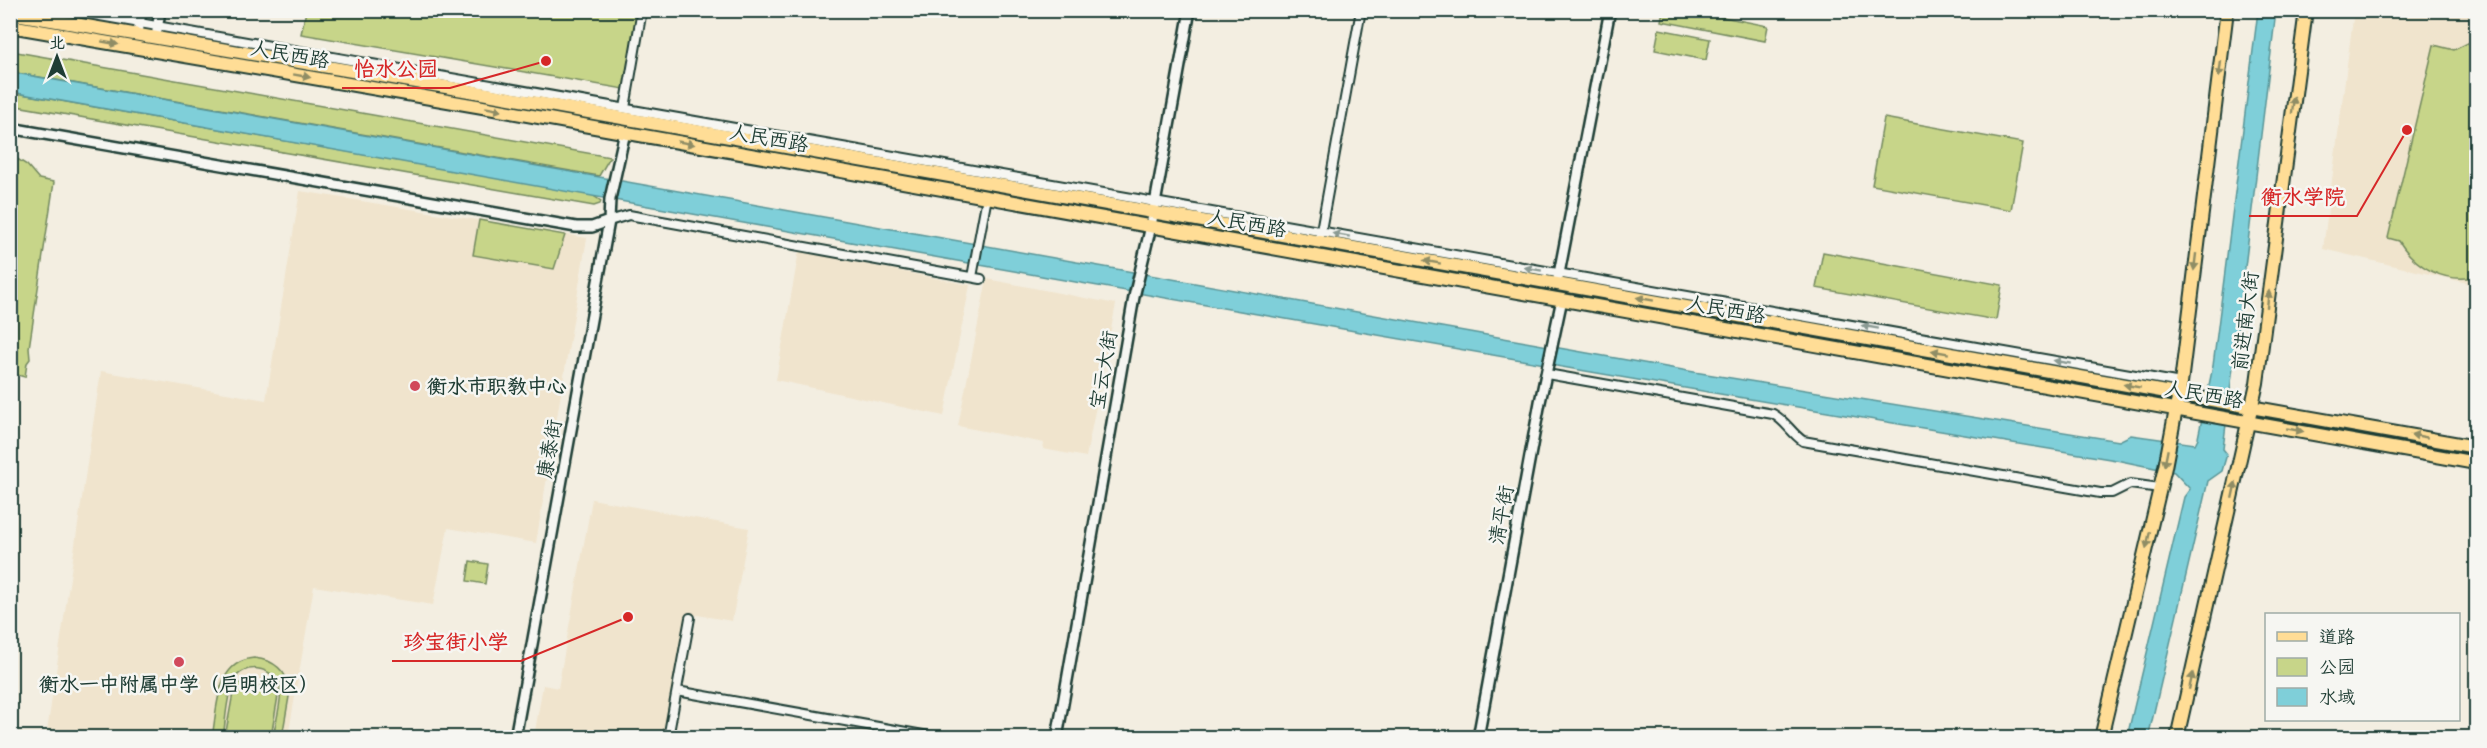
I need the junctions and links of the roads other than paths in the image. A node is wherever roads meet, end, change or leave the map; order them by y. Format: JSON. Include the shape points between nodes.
{"nodes":[{"id":1,"x":66,"y":10,"type":"edge"},
{"id":2,"x":141,"y":10,"type":"edge"},
{"id":3,"x":160,"y":10,"type":"edge"},
{"id":4,"x":642,"y":10,"type":"edge"},
{"id":5,"x":1190,"y":10,"type":"edge"},
{"id":6,"x":1361,"y":10,"type":"edge"},
{"id":7,"x":1610,"y":10,"type":"edge"},
{"id":8,"x":2227,"y":10,"type":"edge"},
{"id":9,"x":2306,"y":10,"type":"edge"},
{"id":10,"x":10,"y":13,"type":"edge"},
{"id":11,"x":10,"y":26,"type":"edge"},
{"id":12,"x":139,"y":29,"type":"junction"},
{"id":13,"x":157,"y":32,"type":"junction"},
{"id":14,"x":625,"y":108,"type":"junction"},
{"id":15,"x":10,"y":128,"type":"edge"},
{"id":16,"x":625,"y":132,"type":"junction"},
{"id":17,"x":987,"y":197,"type":"junction"},
{"id":18,"x":1154,"y":208,"type":"junction"},
{"id":19,"x":609,"y":221,"type":"junction"},
{"id":20,"x":1151,"y":226,"type":"junction"},
{"id":21,"x":1320,"y":236,"type":"junction"},
{"id":22,"x":972,"y":273,"type":"junction"},
{"id":23,"x":981,"y":279,"type":"dead end"},
{"id":24,"x":1558,"y":279,"type":"junction"},
{"id":25,"x":1562,"y":299,"type":"junction"},
{"id":26,"x":1548,"y":371,"type":"junction"},
{"id":27,"x":2183,"y":391,"type":"junction"},
{"id":28,"x":2246,"y":406,"type":"junction"},
{"id":29,"x":2182,"y":410,"type":"junction"},
{"id":30,"x":2243,"y":421,"type":"junction"},
{"id":31,"x":2476,"y":447,"type":"edge"},
{"id":32,"x":2476,"y":463,"type":"edge"},
{"id":33,"x":2160,"y":486,"type":"junction"},
{"id":34,"x":690,"y":618,"type":"dead end"},
{"id":35,"x":677,"y":691,"type":"junction"},
{"id":36,"x":928,"y":736,"type":"edge"},
{"id":37,"x":515,"y":738,"type":"edge"},
{"id":38,"x":669,"y":738,"type":"edge"},
{"id":39,"x":940,"y":738,"type":"edge"},
{"id":40,"x":1057,"y":738,"type":"edge"},
{"id":41,"x":1478,"y":738,"type":"edge"},
{"id":42,"x":2101,"y":738,"type":"edge"},
{"id":43,"x":2177,"y":738,"type":"edge"}],
"edges":[{"from":1,"to":12,"type":"street"},
{"from":2,"to":12,"type":"street"},
{"from":3,"to":13,"type":"street"},
{"from":4,"to":14,"type":"street"},
{"from":5,"to":18,"type":"street","name":"宝云大街"},
{"from":6,"to":21,"type":"street"},
{"from":7,"to":24,"type":"street"},
{"from":8,"to":27,"type":"main road","one_way":true},
{"from":28,"to":9,"type":"main road","name":"前进南大街","one_way":true,"via":[[2261,356]]},
{"from":10,"to":12,"type":"main road","name":"人民西路"},
{"from":11,"to":16,"type":"main road","name":"人民西路","one_way":true},
{"from":12,"to":13,"type":"main road","name":"人民西路"},
{"from":13,"to":14,"type":"street"},
{"from":13,"to":18,"type":"main road","name":"人民西路"},
{"from":14,"to":18,"type":"street"},
{"from":15,"to":19,"type":"street","via":[[576,227]]},
{"from":16,"to":17,"type":"main road","name":"人民西路","one_way":true},
{"from":16,"to":19,"type":"street","name":"康泰街"},
{"from":17,"to":20,"type":"main road","name":"人民西路"},
{"from":17,"to":22,"type":"street"},
{"from":18,"to":20,"type":"street","name":"宝云大街"},
{"from":18,"to":21,"type":"main road","name":"人民西路"},
{"from":19,"to":22,"type":"street","via":[[629,216]]},
{"from":19,"to":37,"type":"street","name":"康泰街"},
{"from":20,"to":25,"type":"main road","name":"人民西路"},
{"from":20,"to":40,"type":"street","name":"宝云大街","via":[[1134,297]]},
{"from":24,"to":21,"type":"main road","name":"人民西路","one_way":true},
{"from":22,"to":23,"type":"street"},
{"from":27,"to":24,"type":"main road","name":"人民西路","one_way":true},
{"from":25,"to":26,"type":"street","name":"清平街"},
{"from":25,"to":29,"type":"main road","name":"人民西路"},
{"from":26,"to":33,"type":"street","via":[[1773,414],[1803,441],[2100,493],[2112,493],[2130,484]]},
{"from":26,"to":41,"type":"street","name":"清平街"},
{"from":27,"to":28,"type":"main road","name":"人民西路"},
{"from":27,"to":29,"type":"main road"},
{"from":28,"to":30,"type":"main road","name":"前进南大街"},
{"from":31,"to":28,"type":"main road","name":"人民西路","one_way":true},
{"from":29,"to":30,"type":"main road","name":"人民西路"},
{"from":29,"to":33,"type":"main road","one_way":true,"via":[[2171,432]]},
{"from":30,"to":32,"type":"main road","name":"人民西路","one_way":true},
{"from":43,"to":30,"type":"main road","name":"前进南大街","one_way":true},
{"from":33,"to":42,"type":"main road","one_way":true},
{"from":34,"to":35,"type":"street"},
{"from":35,"to":36,"type":"street"},
{"from":35,"to":38,"type":"street"},
{"from":36,"to":39,"type":"street"}]}
